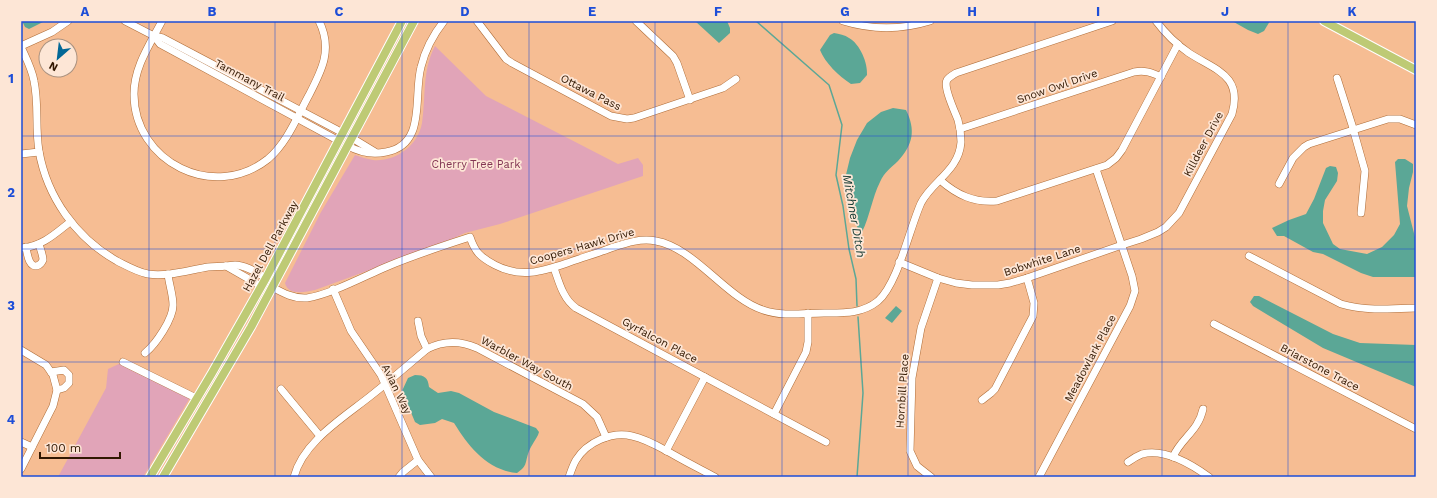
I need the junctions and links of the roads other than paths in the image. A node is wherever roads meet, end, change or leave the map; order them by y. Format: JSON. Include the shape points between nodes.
{"nodes":[{"id":1,"x":68,"y":21,"type":"edge"},
{"id":2,"x":125,"y":21,"type":"edge"},
{"id":3,"x":162,"y":21,"type":"edge"},
{"id":4,"x":319,"y":21,"type":"edge"},
{"id":5,"x":402,"y":21,"type":"edge"},
{"id":6,"x":414,"y":21,"type":"edge"},
{"id":7,"x":444,"y":21,"type":"edge"},
{"id":8,"x":477,"y":21,"type":"edge"},
{"id":9,"x":636,"y":21,"type":"edge"},
{"id":10,"x":843,"y":21,"type":"edge"},
{"id":11,"x":1112,"y":21,"type":"edge"},
{"id":12,"x":1156,"y":21,"type":"edge"},
{"id":13,"x":1324,"y":21,"type":"edge"},
{"id":14,"x":926,"y":22,"type":"edge"},
{"id":15,"x":154,"y":36,"type":"junction"},
{"id":16,"x":1178,"y":44,"type":"junction"},
{"id":17,"x":21,"y":46,"type":"edge"},
{"id":18,"x":1416,"y":70,"type":"edge"},
{"id":19,"x":1161,"y":77,"type":"junction"},
{"id":20,"x":1337,"y":78,"type":"dead end"},
{"id":21,"x":736,"y":79,"type":"dead end"},
{"id":22,"x":690,"y":100,"type":"junction"},
{"id":23,"x":299,"y":114,"type":"junction"},
{"id":24,"x":1416,"y":125,"type":"edge"},
{"id":25,"x":1353,"y":129,"type":"junction"},
{"id":26,"x":960,"y":130,"type":"junction"},
{"id":27,"x":341,"y":137,"type":"junction"},
{"id":28,"x":350,"y":142,"type":"junction"},
{"id":29,"x":39,"y":152,"type":"junction"},
{"id":30,"x":21,"y":154,"type":"edge"},
{"id":31,"x":1096,"y":168,"type":"junction"},
{"id":32,"x":940,"y":180,"type":"junction"},
{"id":33,"x":1279,"y":184,"type":"dead end"},
{"id":34,"x":1361,"y":213,"type":"dead end"},
{"id":35,"x":70,"y":222,"type":"junction"},
{"id":36,"x":39,"y":244,"type":"junction"},
{"id":37,"x":1122,"y":244,"type":"junction"},
{"id":38,"x":24,"y":248,"type":"edge"},
{"id":39,"x":1249,"y":256,"type":"dead end"},
{"id":40,"x":899,"y":262,"type":"junction"},
{"id":41,"x":226,"y":266,"type":"junction"},
{"id":42,"x":554,"y":268,"type":"junction"},
{"id":43,"x":168,"y":274,"type":"junction"},
{"id":44,"x":266,"y":278,"type":"junction"},
{"id":45,"x":938,"y":278,"type":"junction"},
{"id":46,"x":1027,"y":278,"type":"junction"},
{"id":47,"x":261,"y":286,"type":"junction"},
{"id":48,"x":272,"y":287,"type":"junction"},
{"id":49,"x":333,"y":290,"type":"junction"},
{"id":50,"x":1416,"y":308,"type":"edge"},
{"id":51,"x":808,"y":313,"type":"junction"},
{"id":52,"x":418,"y":321,"type":"dead end"},
{"id":53,"x":1214,"y":324,"type":"dead end"},
{"id":54,"x":428,"y":349,"type":"junction"},
{"id":55,"x":21,"y":350,"type":"edge"},
{"id":56,"x":145,"y":353,"type":"dead end"},
{"id":57,"x":123,"y":362,"type":"dead end"},
{"id":58,"x":51,"y":372,"type":"junction"},
{"id":59,"x":705,"y":377,"type":"junction"},
{"id":60,"x":385,"y":384,"type":"junction"},
{"id":61,"x":281,"y":389,"type":"dead end"},
{"id":62,"x":57,"y":390,"type":"junction"},
{"id":63,"x":196,"y":398,"type":"junction"},
{"id":64,"x":982,"y":400,"type":"dead end"},
{"id":65,"x":1203,"y":409,"type":"dead end"},
{"id":66,"x":774,"y":414,"type":"junction"},
{"id":67,"x":1416,"y":429,"type":"edge"},
{"id":68,"x":320,"y":436,"type":"junction"},
{"id":69,"x":606,"y":438,"type":"junction"},
{"id":70,"x":21,"y":442,"type":"edge"},
{"id":71,"x":826,"y":442,"type":"dead end"},
{"id":72,"x":32,"y":447,"type":"junction"},
{"id":73,"x":666,"y":451,"type":"junction"},
{"id":74,"x":1173,"y":457,"type":"junction"},
{"id":75,"x":418,"y":460,"type":"junction"},
{"id":76,"x":1128,"y":462,"type":"dead end"},
{"id":77,"x":21,"y":468,"type":"edge"},
{"id":78,"x":150,"y":477,"type":"edge"},
{"id":79,"x":163,"y":477,"type":"edge"},
{"id":80,"x":294,"y":477,"type":"edge"},
{"id":81,"x":399,"y":477,"type":"edge"},
{"id":82,"x":431,"y":477,"type":"edge"},
{"id":83,"x":569,"y":477,"type":"edge"},
{"id":84,"x":715,"y":477,"type":"edge"},
{"id":85,"x":931,"y":477,"type":"edge"},
{"id":86,"x":1039,"y":477,"type":"edge"},
{"id":87,"x":1209,"y":477,"type":"edge"}],
"edges":[{"from":1,"to":17,"type":"street","via":[[52,32]]},
{"from":2,"to":15,"type":"street","name":"Tammany Trail"},
{"from":3,"to":15,"type":"street"},
{"from":4,"to":23,"type":"street","via":[[326,40],[324,63]]},
{"from":5,"to":27,"type":"main road","name":"Hazel Dell Parkway"},
{"from":6,"to":28,"type":"main road","name":"Hazel Dell Parkway"},
{"from":7,"to":28,"type":"street","via":[[430,41],[420,68],[416,119],[407,140],[399,147],[386,152],[367,154],[356,150]]},
{"from":8,"to":22,"type":"street","name":"Ottawa Pass","via":[[506,59],[610,116],[634,118]]},
{"from":9,"to":22,"type":"street","via":[[673,56]]},
{"from":10,"to":14,"type":"street","via":[[886,28],[903,28]]},
{"from":11,"to":26,"type":"street","name":"Coopers Hawk Drive","via":[[956,73],[946,80]]},
{"from":12,"to":16,"type":"street","name":"Killdeer Drive"},
{"from":13,"to":18,"type":"main road"},
{"from":15,"to":23,"type":"street","name":"Tammany Trail","via":[[160,44]]},
{"from":15,"to":23,"type":"street","via":[[137,74],[134,89],[136,111],[151,144],[176,166],[205,176],[226,176],[246,171],[275,152],[286,139]]},
{"from":16,"to":19,"type":"street"},
{"from":16,"to":37,"type":"street","name":"Killdeer Drive","via":[[1226,76],[1235,93],[1232,114],[1186,202],[1173,220],[1158,232]]},
{"from":17,"to":29,"type":"street","via":[[34,82]]},
{"from":19,"to":26,"type":"street","name":"Snow Owl Drive","via":[[1151,72],[1134,72]]},
{"from":19,"to":31,"type":"street","via":[[1122,150],[1116,158]]},
{"from":20,"to":25,"type":"street"},
{"from":21,"to":22,"type":"street","name":"Ottawa Pass","via":[[723,88]]},
{"from":23,"to":27,"type":"street","name":"Tammany Trail"},
{"from":24,"to":25,"type":"street","via":[[1400,119],[1388,119]]},
{"from":25,"to":33,"type":"street","via":[[1304,147],[1289,163]]},
{"from":25,"to":34,"type":"street","via":[[1365,171]]},
{"from":26,"to":32,"type":"street","name":"Coopers Hawk Drive","via":[[958,154]]},
{"from":27,"to":44,"type":"main road","name":"Hazel Dell Parkway"},
{"from":28,"to":48,"type":"main road","name":"Hazel Dell Parkway"},
{"from":29,"to":30,"type":"street"},
{"from":29,"to":35,"type":"street","via":[[51,191]]},
{"from":31,"to":32,"type":"street","via":[[990,202],[959,195]]},
{"from":31,"to":37,"type":"street","name":"Meadowlark Place"},
{"from":32,"to":40,"type":"street","name":"Coopers Hawk Drive","via":[[922,201]]},
{"from":35,"to":36,"type":"street"},
{"from":35,"to":43,"type":"street","via":[[94,245],[127,266],[149,274]]},
{"from":36,"to":38,"type":"street"},
{"from":36,"to":38,"type":"street","via":[[43,259],[38,265],[30,263]]},
{"from":37,"to":46,"type":"street","name":"Bobwhite Lane"},
{"from":37,"to":86,"type":"street","name":"Meadowlark Place","via":[[1134,284],[1133,299]]},
{"from":39,"to":50,"type":"street","via":[[1341,304],[1368,309]]},
{"from":40,"to":45,"type":"street","name":"Bobwhite Lane"},
{"from":40,"to":51,"type":"street","name":"Coopers Hawk Drive","via":[[886,292],[870,307],[846,313]]},
{"from":41,"to":43,"type":"street"},
{"from":41,"to":44,"type":"street","via":[[244,267]]},
{"from":41,"to":47,"type":"street"},
{"from":42,"to":49,"type":"street","name":"Coopers Hawk Drive","via":[[535,273],[506,270],[477,253],[470,237],[404,259]]},
{"from":42,"to":51,"type":"street","name":"Coopers Hawk Drive","via":[[630,242],[654,240],[682,252],[744,301],[760,309],[782,314]]},
{"from":42,"to":59,"type":"street","name":"Gyrfalcon Place","via":[[571,305]]},
{"from":43,"to":56,"type":"street","via":[[172,312],[155,344]]},
{"from":44,"to":47,"type":"main road","name":"Hazel Dell Parkway"},
{"from":45,"to":46,"type":"street","name":"Bobwhite Lane","via":[[956,283],[987,286]]},
{"from":45,"to":85,"type":"street","name":"Hornbill Place","via":[[921,328],[912,378],[910,451],[917,466]]},
{"from":46,"to":64,"type":"street","via":[[1034,302],[1033,316],[995,389]]},
{"from":47,"to":63,"type":"main road","name":"Hazel Dell Parkway"},
{"from":48,"to":49,"type":"street","via":[[297,298],[307,298]]},
{"from":48,"to":79,"type":"main road","name":"Hazel Dell Parkway","via":[[228,368]]},
{"from":49,"to":60,"type":"street","name":"Avian Way","via":[[351,331]]},
{"from":51,"to":66,"type":"street","via":[[806,352]]},
{"from":52,"to":54,"type":"street","via":[[420,336]]},
{"from":53,"to":67,"type":"street","name":"Briarstone Trace"},
{"from":54,"to":60,"type":"street","name":"Warbler Way South"},
{"from":54,"to":69,"type":"street","name":"Warbler Way South","via":[[440,344],[458,342],[478,348],[582,404],[597,417]]},
{"from":55,"to":58,"type":"street","via":[[42,362]]},
{"from":57,"to":63,"type":"street"},
{"from":58,"to":62,"type":"street"},
{"from":58,"to":62,"type":"street","via":[[64,370],[69,373],[68,384]]},
{"from":59,"to":66,"type":"street","name":"Gyrfalcon Place"},
{"from":59,"to":73,"type":"street"},
{"from":60,"to":68,"type":"street","name":"Warbler Way South"},
{"from":60,"to":75,"type":"street","name":"Avian Way"},
{"from":61,"to":68,"type":"street"},
{"from":62,"to":72,"type":"street","via":[[53,406]]},
{"from":63,"to":78,"type":"main road","name":"Hazel Dell Parkway"},
{"from":65,"to":74,"type":"street","via":[[1198,425],[1177,448]]},
{"from":66,"to":71,"type":"street","name":"Gyrfalcon Place"},
{"from":68,"to":80,"type":"street","name":"Warbler Way South","via":[[308,449]]},
{"from":69,"to":73,"type":"street","via":[[620,434],[632,436]]},
{"from":69,"to":83,"type":"street","via":[[585,449]]},
{"from":70,"to":72,"type":"street"},
{"from":72,"to":77,"type":"street"},
{"from":73,"to":84,"type":"street"},
{"from":74,"to":76,"type":"street","via":[[1147,453],[1140,454]]},
{"from":74,"to":87,"type":"street"},
{"from":75,"to":81,"type":"street"},
{"from":75,"to":82,"type":"street","name":"Avian Way"}]}
